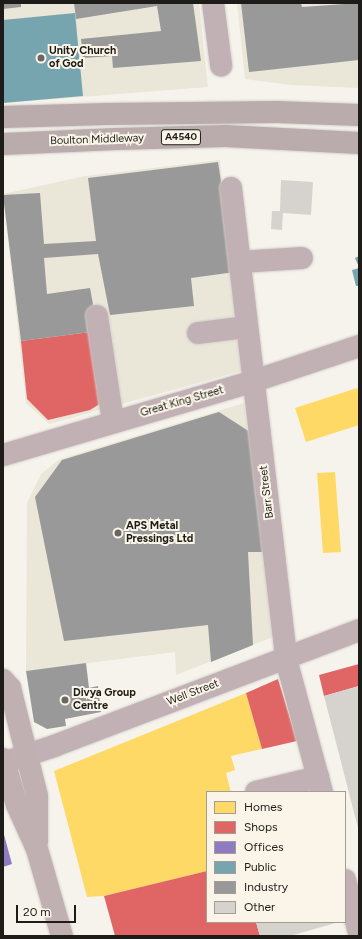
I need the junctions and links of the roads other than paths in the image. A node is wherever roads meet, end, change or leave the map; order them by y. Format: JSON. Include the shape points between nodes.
{"nodes":[{"id":1,"x":213,"y":3,"type":"edge"},
{"id":2,"x":221,"y":65,"type":"dead end"},
{"id":3,"x":359,"y":115,"type":"edge"},
{"id":4,"x":3,"y":117,"type":"edge"},
{"id":5,"x":359,"y":143,"type":"edge"},
{"id":6,"x":3,"y":144,"type":"edge"},
{"id":7,"x":231,"y":188,"type":"dead end"},
{"id":8,"x":302,"y":258,"type":"dead end"},
{"id":9,"x":240,"y":262,"type":"junction"},
{"id":10,"x":97,"y":316,"type":"dead end"},
{"id":11,"x":248,"y":327,"type":"junction"},
{"id":12,"x":198,"y":334,"type":"dead end"},
{"id":13,"x":359,"y":346,"type":"edge"},
{"id":14,"x":254,"y":381,"type":"junction"},
{"id":15,"x":113,"y":422,"type":"junction"},
{"id":16,"x":3,"y":455,"type":"edge"},
{"id":17,"x":359,"y":630,"type":"edge"},
{"id":18,"x":286,"y":658,"type":"junction"},
{"id":19,"x":3,"y":680,"type":"edge"},
{"id":20,"x":27,"y":754,"type":"junction"},
{"id":21,"x":3,"y":762,"type":"edge"},
{"id":22,"x":320,"y":785,"type":"edge"},
{"id":23,"x":265,"y":791,"type":"edge"},
{"id":24,"x":38,"y":849,"type":"junction"},
{"id":25,"x":346,"y":884,"type":"edge"},
{"id":26,"x":359,"y":933,"type":"edge"},
{"id":27,"x":62,"y":936,"type":"edge"}],
"edges":[{"from":1,"to":2,"type":"street"},
{"from":3,"to":4,"type":"highway","number":"A4540","via":[[268,112]]},
{"from":5,"to":6,"type":"highway","name":"Boulton Middleway","number":"A4540","via":[[225,136]]},
{"from":7,"to":9,"type":"street","name":"Barr Street"},
{"from":8,"to":9,"type":"street"},
{"from":9,"to":11,"type":"street","name":"Barr Street"},
{"from":10,"to":15,"type":"street"},
{"from":11,"to":12,"type":"street"},
{"from":11,"to":14,"type":"street","name":"Barr Street"},
{"from":13,"to":14,"type":"street","name":"Great King Street"},
{"from":14,"to":15,"type":"street","name":"Great King Street"},
{"from":14,"to":18,"type":"street","name":"Barr Street"},
{"from":15,"to":16,"type":"street","name":"Great King Street"},
{"from":17,"to":18,"type":"street","name":"Well Street"},
{"from":18,"to":20,"type":"street","name":"Well Street"},
{"from":18,"to":22,"type":"street","name":"Barr Street"},
{"from":19,"to":20,"type":"main road","via":[[10,688]]},
{"from":20,"to":21,"type":"street","name":"Well Street"},
{"from":20,"to":24,"type":"main road","via":[[37,796]]},
{"from":21,"to":24,"type":"main road","via":[[17,805]]},
{"from":22,"to":23,"type":"street"},
{"from":24,"to":27,"type":"main road"},
{"from":25,"to":26,"type":"street"}]}
